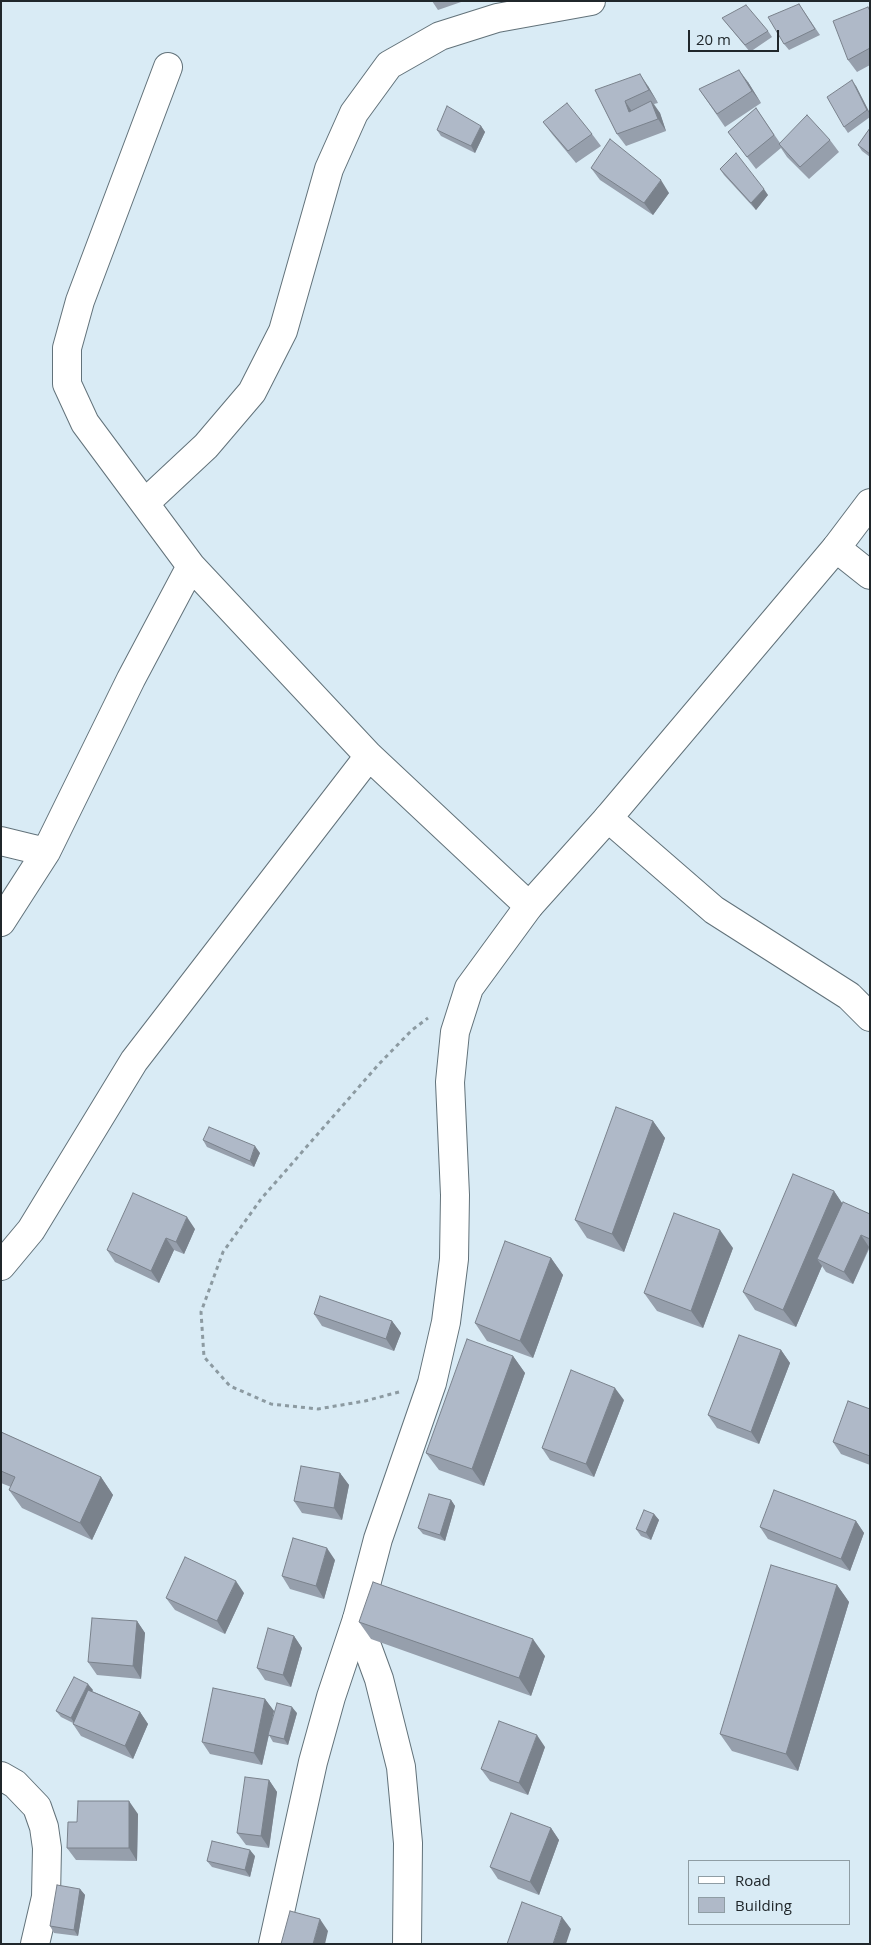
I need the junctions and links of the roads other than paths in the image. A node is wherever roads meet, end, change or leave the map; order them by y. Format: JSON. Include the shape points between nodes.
{"nodes":[{"id":1,"x":591,"y":1,"type":"edge"},
{"id":2,"x":168,"y":67,"type":"dead end"},
{"id":3,"x":145,"y":503,"type":"junction"},
{"id":4,"x":870,"y":503,"type":"edge"},
{"id":5,"x":836,"y":548,"type":"junction"},
{"id":6,"x":190,"y":566,"type":"junction"},
{"id":7,"x":870,"y":575,"type":"edge"},
{"id":8,"x":369,"y":756,"type":"junction"},
{"id":9,"x":608,"y":818,"type":"junction"},
{"id":10,"x":1,"y":842,"type":"edge"},
{"id":11,"x":46,"y":852,"type":"junction"},
{"id":12,"x":529,"y":906,"type":"junction"},
{"id":13,"x":1,"y":922,"type":"edge"},
{"id":14,"x":870,"y":1016,"type":"edge"},
{"id":15,"x":1,"y":1266,"type":"edge"},
{"id":16,"x":357,"y":1619,"type":"junction"},
{"id":17,"x":1,"y":1776,"type":"edge"},
{"id":18,"x":35,"y":1944,"type":"edge"},
{"id":19,"x":274,"y":1944,"type":"edge"},
{"id":20,"x":407,"y":1944,"type":"edge"}],
"edges":[{"from":1,"to":3,"type":"street","via":[[498,18],[440,36],[389,65],[354,113],[330,169],[283,331],[252,392],[206,446]]},
{"from":2,"to":3,"type":"street","via":[[80,302],[68,348],[67,384],[85,423]]},
{"from":3,"to":6,"type":"street"},
{"from":4,"to":5,"type":"street"},
{"from":5,"to":7,"type":"street"},
{"from":5,"to":9,"type":"street"},
{"from":6,"to":8,"type":"street"},
{"from":6,"to":11,"type":"street"},
{"from":8,"to":12,"type":"street"},
{"from":8,"to":15,"type":"street","via":[[134,1061],[31,1230]]},
{"from":9,"to":12,"type":"street"},
{"from":9,"to":14,"type":"street","via":[[714,910],[849,996]]},
{"from":10,"to":11,"type":"street"},
{"from":11,"to":13,"type":"street"},
{"from":12,"to":16,"type":"street","via":[[469,988],[455,1032],[450,1082],[454,1259],[446,1322],[432,1383],[378,1539]]},
{"from":16,"to":19,"type":"street","via":[[313,1762]]},
{"from":16,"to":20,"type":"street","via":[[379,1679],[401,1767],[408,1843]]},
{"from":17,"to":18,"type":"street","via":[[15,1784],[38,1807],[44,1827],[46,1897]]}]}
